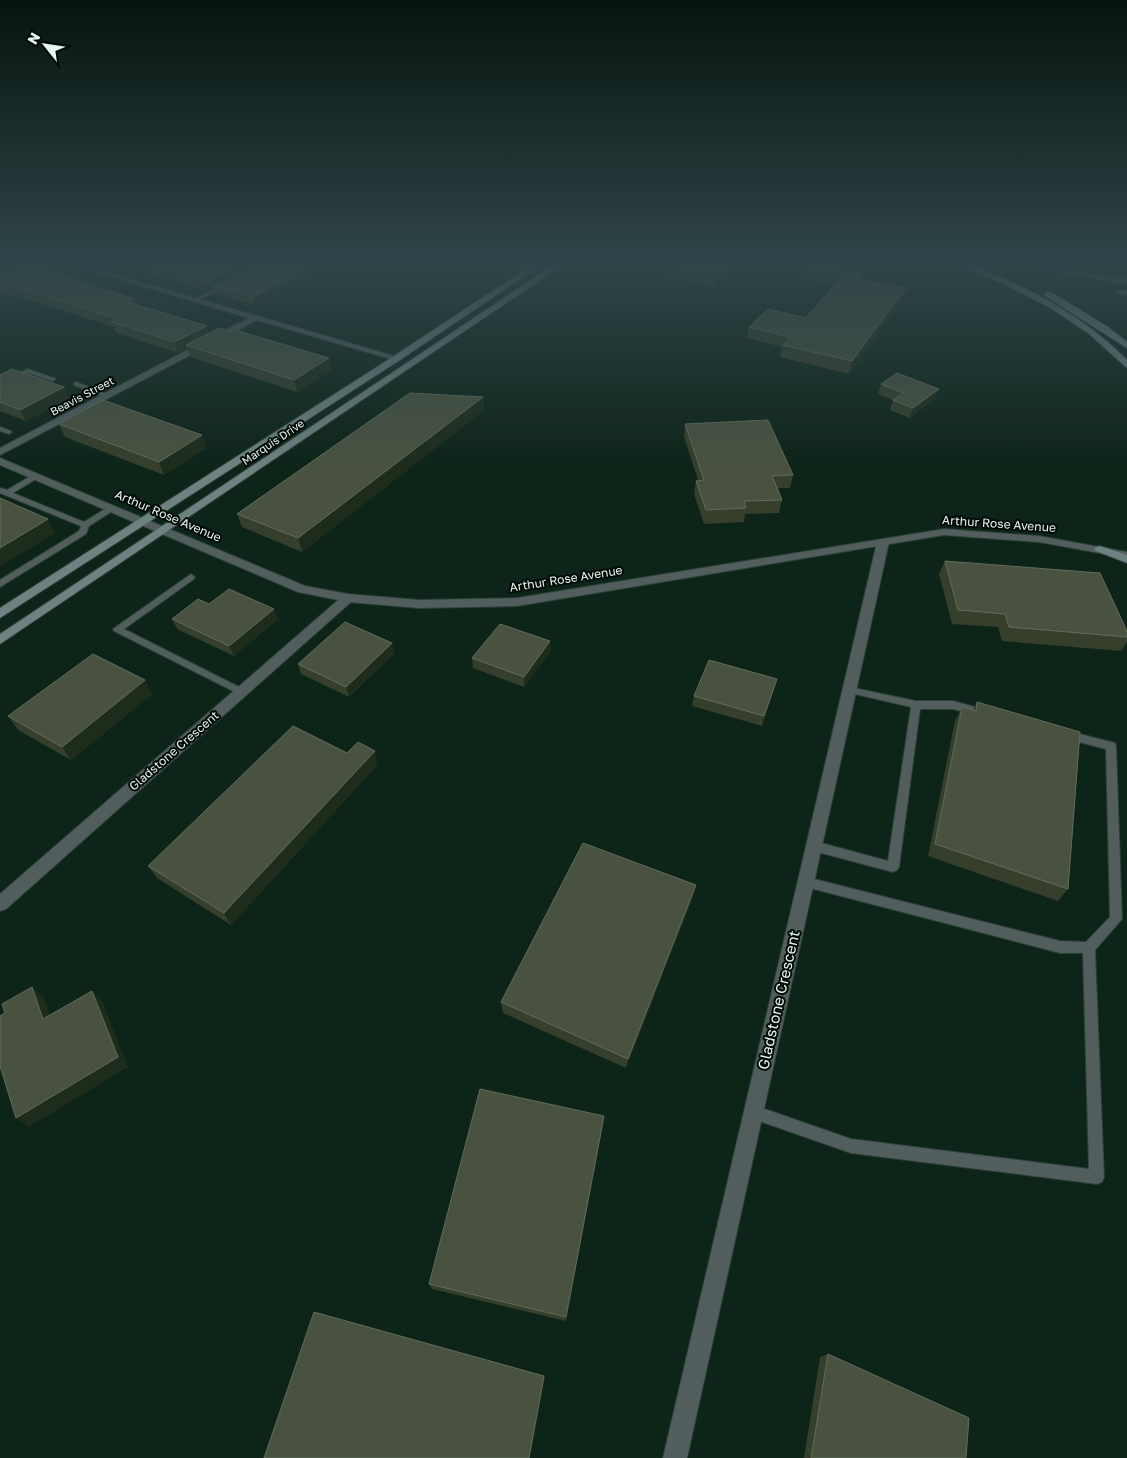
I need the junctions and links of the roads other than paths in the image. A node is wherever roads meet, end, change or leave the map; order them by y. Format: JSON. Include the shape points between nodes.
{"nodes":[{"id":1,"x":228,"y":332,"type":"edge"},
{"id":2,"x":305,"y":332,"type":"edge"},
{"id":3,"x":436,"y":332,"type":"edge"},
{"id":4,"x":459,"y":332,"type":"edge"},
{"id":5,"x":1091,"y":332,"type":"edge"},
{"id":6,"x":1110,"y":332,"type":"edge"},
{"id":7,"x":1127,"y":346,"type":"edge"},
{"id":8,"x":397,"y":358,"type":"junction"},
{"id":9,"x":1127,"y":365,"type":"edge"},
{"id":10,"x":53,"y":380,"type":"dead end"},
{"id":11,"x":76,"y":384,"type":"dead end"},
{"id":12,"x":0,"y":385,"type":"edge"},
{"id":13,"x":107,"y":396,"type":"junction"},
{"id":14,"x":0,"y":429,"type":"edge"},
{"id":15,"x":9,"y":432,"type":"dead end"},
{"id":16,"x":0,"y":452,"type":"edge"},
{"id":17,"x":0,"y":461,"type":"edge"},
{"id":18,"x":37,"y":476,"type":"junction"},
{"id":19,"x":3,"y":491,"type":"edge"},
{"id":20,"x":113,"y":508,"type":"junction"},
{"id":21,"x":144,"y":520,"type":"junction"},
{"id":22,"x":85,"y":524,"type":"junction"},
{"id":23,"x":165,"y":529,"type":"junction"},
{"id":24,"x":883,"y":542,"type":"junction"},
{"id":25,"x":1127,"y":548,"type":"edge"},
{"id":26,"x":1100,"y":549,"type":"junction"},
{"id":27,"x":1127,"y":554,"type":"edge"},
{"id":28,"x":1127,"y":559,"type":"edge"},
{"id":29,"x":191,"y":577,"type":"dead end"},
{"id":30,"x":0,"y":584,"type":"edge"},
{"id":31,"x":348,"y":598,"type":"junction"},
{"id":32,"x":0,"y":614,"type":"edge"},
{"id":33,"x":0,"y":640,"type":"edge"},
{"id":34,"x":849,"y":690,"type":"junction"},
{"id":35,"x":242,"y":692,"type":"junction"},
{"id":36,"x":916,"y":705,"type":"junction"},
{"id":37,"x":1000,"y":717,"type":"edge"},
{"id":38,"x":1055,"y":732,"type":"edge"},
{"id":39,"x":814,"y":846,"type":"junction"},
{"id":40,"x":806,"y":882,"type":"junction"},
{"id":41,"x":0,"y":904,"type":"edge"},
{"id":42,"x":1089,"y":948,"type":"junction"},
{"id":43,"x":753,"y":1112,"type":"junction"},
{"id":44,"x":675,"y":1458,"type":"edge"}],
"edges":[{"from":1,"to":13,"type":"street","name":"Beavis Street"},
{"from":2,"to":8,"type":"street"},
{"from":3,"to":8,"type":"main road","name":"Marquis Drive"},
{"from":4,"to":23,"type":"main road","name":"Marquis Drive"},
{"from":5,"to":9,"type":"main road"},
{"from":6,"to":7,"type":"main road"},
{"from":8,"to":21,"type":"main road","name":"Marquis Drive"},
{"from":10,"to":12,"type":"lane","via":[[28,371]]},
{"from":11,"to":13,"type":"lane"},
{"from":13,"to":16,"type":"street","name":"Beavis Street"},
{"from":14,"to":15,"type":"lane"},
{"from":17,"to":18,"type":"street","name":"Arthur Rose Avenue"},
{"from":18,"to":19,"type":"lane"},
{"from":18,"to":20,"type":"street","name":"Arthur Rose Avenue"},
{"from":19,"to":22,"type":"lane"},
{"from":20,"to":21,"type":"street","name":"Arthur Rose Avenue"},
{"from":20,"to":22,"type":"lane"},
{"from":21,"to":23,"type":"street","name":"Arthur Rose Avenue"},
{"from":21,"to":32,"type":"main road","name":"Marquis Drive"},
{"from":22,"to":30,"type":"lane","via":[[83,532]]},
{"from":23,"to":31,"type":"street","name":"Arthur Rose Avenue","via":[[302,589]]},
{"from":23,"to":33,"type":"main road","name":"Marquis Drive"},
{"from":24,"to":26,"type":"street","name":"Arthur Rose Avenue","via":[[944,532]]},
{"from":24,"to":31,"type":"street","name":"Arthur Rose Avenue","via":[[517,602],[419,604]]},
{"from":24,"to":34,"type":"street","name":"Gladstone Crescent"},
{"from":25,"to":26,"type":"main road"},
{"from":26,"to":27,"type":"street","name":"Arthur Rose Avenue"},
{"from":26,"to":28,"type":"main road"},
{"from":29,"to":35,"type":"lane","via":[[117,630]]},
{"from":31,"to":35,"type":"street","name":"Gladstone Crescent"},
{"from":34,"to":36,"type":"lane"},
{"from":34,"to":39,"type":"street","name":"Gladstone Crescent"},
{"from":35,"to":41,"type":"street","name":"Gladstone Crescent"},
{"from":36,"to":37,"type":"lane","via":[[953,705]]},
{"from":36,"to":39,"type":"lane","via":[[893,866]]},
{"from":38,"to":42,"type":"lane","via":[[1111,746],[1116,919]]},
{"from":39,"to":40,"type":"street","name":"Gladstone Crescent"},
{"from":40,"to":42,"type":"lane","via":[[1060,947]]},
{"from":40,"to":43,"type":"street","name":"Gladstone Crescent"},
{"from":42,"to":43,"type":"lane","via":[[1097,1177],[851,1146]]},
{"from":43,"to":44,"type":"street","name":"Gladstone Crescent"}]}
